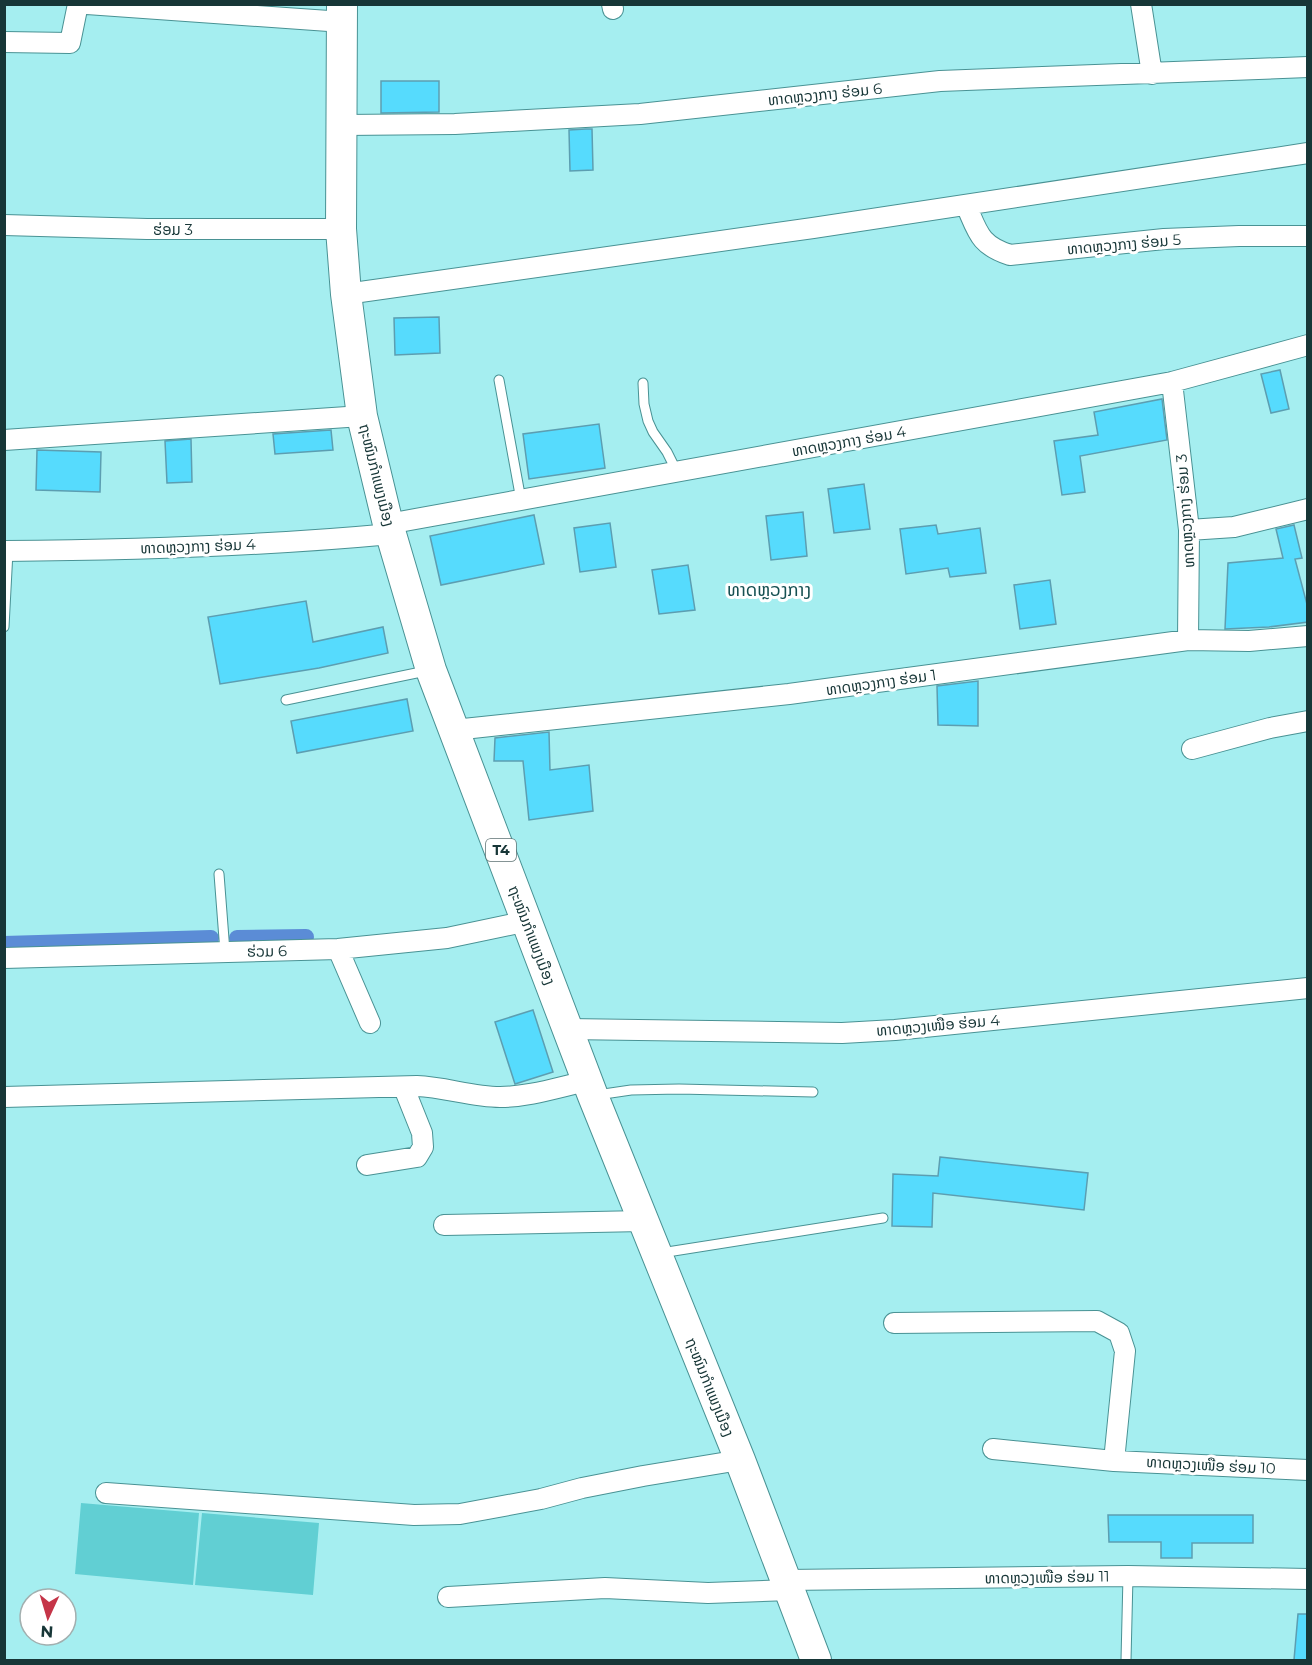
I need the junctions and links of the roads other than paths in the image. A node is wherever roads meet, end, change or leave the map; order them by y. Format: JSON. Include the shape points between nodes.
{"nodes":[{"id":1,"x":78,"y":4,"type":"edge"},
{"id":2,"x":87,"y":4,"type":"edge"},
{"id":3,"x":1141,"y":4,"type":"edge"},
{"id":4,"x":342,"y":13,"type":"edge"},
{"id":5,"x":4,"y":42,"type":"edge"},
{"id":6,"x":1308,"y":67,"type":"edge"},
{"id":7,"x":1152,"y":74,"type":"junction"},
{"id":8,"x":343,"y":125,"type":"junction"},
{"id":9,"x":1308,"y":153,"type":"edge"},
{"id":10,"x":966,"y":206,"type":"junction"},
{"id":11,"x":4,"y":225,"type":"edge"},
{"id":12,"x":341,"y":229,"type":"junction"},
{"id":13,"x":1308,"y":236,"type":"edge"},
{"id":14,"x":346,"y":294,"type":"junction"},
{"id":15,"x":1308,"y":345,"type":"edge"},
{"id":16,"x":499,"y":380,"type":"dead end"},
{"id":17,"x":1172,"y":382,"type":"junction"},
{"id":18,"x":643,"y":383,"type":"dead end"},
{"id":19,"x":362,"y":416,"type":"junction"},
{"id":20,"x":4,"y":440,"type":"edge"},
{"id":21,"x":677,"y":472,"type":"junction"},
{"id":22,"x":521,"y":500,"type":"junction"},
{"id":23,"x":1308,"y":509,"type":"edge"},
{"id":24,"x":390,"y":529,"type":"junction"},
{"id":25,"x":1189,"y":530,"type":"junction"},
{"id":26,"x":6,"y":551,"type":"edge"},
{"id":27,"x":4,"y":627,"type":"edge"},
{"id":28,"x":1308,"y":636,"type":"edge"},
{"id":29,"x":1188,"y":640,"type":"junction"},
{"id":30,"x":431,"y":670,"type":"junction"},
{"id":31,"x":286,"y":700,"type":"dead end"},
{"id":32,"x":1308,"y":721,"type":"edge"},
{"id":33,"x":454,"y":730,"type":"junction"},
{"id":34,"x":1192,"y":749,"type":"dead end"},
{"id":35,"x":219,"y":874,"type":"dead end"},
{"id":36,"x":528,"y":921,"type":"junction"},
{"id":37,"x":338,"y":949,"type":"junction"},
{"id":38,"x":225,"y":952,"type":"junction"},
{"id":39,"x":4,"y":958,"type":"edge"},
{"id":40,"x":1308,"y":988,"type":"edge"},
{"id":41,"x":370,"y":1023,"type":"dead end"},
{"id":42,"x":567,"y":1029,"type":"junction"},
{"id":43,"x":404,"y":1088,"type":"junction"},
{"id":44,"x":590,"y":1088,"type":"junction"},
{"id":45,"x":813,"y":1092,"type":"dead end"},
{"id":46,"x":4,"y":1097,"type":"edge"},
{"id":47,"x":368,"y":1165,"type":"dead end"},
{"id":48,"x":883,"y":1218,"type":"dead end"},
{"id":49,"x":643,"y":1221,"type":"junction"},
{"id":50,"x":444,"y":1225,"type":"dead end"},
{"id":51,"x":656,"y":1254,"type":"junction"},
{"id":52,"x":894,"y":1323,"type":"dead end"},
{"id":53,"x":993,"y":1449,"type":"dead end"},
{"id":54,"x":740,"y":1460,"type":"junction"},
{"id":55,"x":1114,"y":1461,"type":"junction"},
{"id":56,"x":1308,"y":1470,"type":"edge"},
{"id":57,"x":106,"y":1493,"type":"dead end"},
{"id":58,"x":1128,"y":1576,"type":"junction"},
{"id":59,"x":1308,"y":1579,"type":"edge"},
{"id":60,"x":788,"y":1585,"type":"junction"},
{"id":61,"x":448,"y":1597,"type":"dead end"},
{"id":62,"x":816,"y":1660,"type":"edge"},
{"id":63,"x":1126,"y":1660,"type":"edge"}],
"edges":[{"from":1,"to":5,"type":"street","via":[[70,43]]},
{"from":2,"to":4,"type":"street"},
{"from":3,"to":7,"type":"street"},
{"from":4,"to":8,"type":"main road","name":"ຖະໜົນກຳແພງເມືອງ","number":"T4"},
{"from":6,"to":7,"type":"street","name":"ທາດຫຼວງກາງ ຮ່ອມ 6"},
{"from":7,"to":8,"type":"street","name":"ທາດຫຼວງກາງ ຮ່ອມ 6","via":[[940,81],[640,114],[455,124]]},
{"from":8,"to":12,"type":"main road","name":"ຖະໜົນກຳແພງເມືອງ","number":"T4"},
{"from":9,"to":10,"type":"street"},
{"from":10,"to":13,"type":"street","name":"ທາດຫຼວງກາງ ຮ່ອມ 5","via":[[982,240],[993,250],[1010,255],[1164,240]]},
{"from":10,"to":14,"type":"street"},
{"from":11,"to":12,"type":"street","name":"ຮ່ອມ 3"},
{"from":12,"to":14,"type":"main road","name":"ຖະໜົນກຳແພງເມືອງ","number":"T4"},
{"from":14,"to":19,"type":"main road","name":"ຖະໜົນກຳແພງເມືອງ","number":"T4"},
{"from":15,"to":17,"type":"street","name":"ທາດຫຼວງກາງ ຮ່ອມ 4"},
{"from":16,"to":22,"type":"lane"},
{"from":17,"to":21,"type":"street","name":"ທາດຫຼວງກາງ ຮ່ອມ 4"},
{"from":17,"to":25,"type":"street","name":"ທາດຫຼວງກາງ ຮ່ອມ 3"},
{"from":18,"to":21,"type":"lane","via":[[648,421]]},
{"from":19,"to":20,"type":"street"},
{"from":19,"to":24,"type":"main road","name":"ຖະໜົນກຳແພງເມືອງ","number":"T4"},
{"from":21,"to":22,"type":"street","name":"ທາດຫຼວງກາງ ຮ່ອມ 4"},
{"from":22,"to":24,"type":"street","name":"ທາດຫຼວງກາງ ຮ່ອມ 4"},
{"from":23,"to":25,"type":"street","via":[[1234,528]]},
{"from":24,"to":26,"type":"street","name":"ທາດຫຼວງກາງ ຮ່ອມ 4","via":[[302,542]]},
{"from":24,"to":30,"type":"main road","name":"ຖະໜົນກຳແພງເມືອງ","number":"T4"},
{"from":25,"to":29,"type":"street","name":"ທາດຫຼວງກາງ ຮ່ອມ 3"},
{"from":26,"to":27,"type":"lane"},
{"from":28,"to":29,"type":"street","name":"ທາດຫຼວງກາງ ຮ່ອມ 1","via":[[1249,641]]},
{"from":29,"to":33,"type":"street","name":"ທາດຫຼວງກາງ ຮ່ອມ 1","via":[[789,694]]},
{"from":30,"to":31,"type":"lane"},
{"from":30,"to":33,"type":"main road","name":"ຖະໜົນກຳແພງເມືອງ","number":"T4"},
{"from":32,"to":34,"type":"street"},
{"from":33,"to":36,"type":"main road","name":"ຖະໜົນກຳແພງເມືອງ","number":"T4"},
{"from":35,"to":38,"type":"lane"},
{"from":36,"to":37,"type":"street","name":"ຮ່ວມ 6","via":[[447,938]]},
{"from":36,"to":42,"type":"main road","name":"ຖະໜົນກຳແພງເມືອງ","number":"T4"},
{"from":37,"to":38,"type":"street","name":"ຮ່ວມ 6"},
{"from":37,"to":41,"type":"street"},
{"from":38,"to":39,"type":"street","name":"ຮ່ວມ 6"},
{"from":40,"to":42,"type":"street","name":"ທາດຫຼວງເໜືອ ຮ່ອມ 4","via":[[842,1033]]},
{"from":42,"to":44,"type":"main road","name":"ຖະໜົນກຳແພງເມືອງ","number":"T4"},
{"from":43,"to":44,"type":"street","via":[[435,1087],[500,1097]]},
{"from":43,"to":46,"type":"street"},
{"from":43,"to":47,"type":"street","via":[[422,1132],[423,1147],[417,1157]]},
{"from":44,"to":45,"type":"lane"},
{"from":44,"to":49,"type":"main road","name":"ຖະໜົນກຳແພງເມືອງ","number":"T4"},
{"from":48,"to":51,"type":"lane"},
{"from":49,"to":50,"type":"street"},
{"from":49,"to":51,"type":"main road","name":"ຖະໜົນກຳແພງເມືອງ","number":"T4"},
{"from":51,"to":54,"type":"main road","name":"ຖະໜົນກຳແພງເມືອງ","number":"T4"},
{"from":52,"to":55,"type":"street","via":[[1097,1322],[1119,1333],[1125,1351]]},
{"from":53,"to":55,"type":"street","name":"ທາດຫຼວງເໜືອ ຮ່ອມ 10"},
{"from":54,"to":57,"type":"street","via":[[460,1514],[414,1515]]},
{"from":54,"to":60,"type":"main road","name":"ຖະໜົນກຳແພງເມືອງ","number":"T4"},
{"from":55,"to":56,"type":"street","name":"ທາດຫຼວງເໜືອ ຮ່ອມ 10"},
{"from":58,"to":59,"type":"street","name":"ທາດຫຼວງເໜືອ ຮ່ອມ 11"},
{"from":58,"to":60,"type":"street","name":"ທາດຫຼວງເໜືອ ຮ່ອມ 11"},
{"from":58,"to":63,"type":"lane"},
{"from":60,"to":61,"type":"street","name":"ທາດຫຼວງເໜືອ ຮ່ອມ 11","via":[[708,1593],[605,1588]]},
{"from":60,"to":62,"type":"main road","name":"ຖະໜົນກຳແພງເມືອງ","number":"T4"}]}
